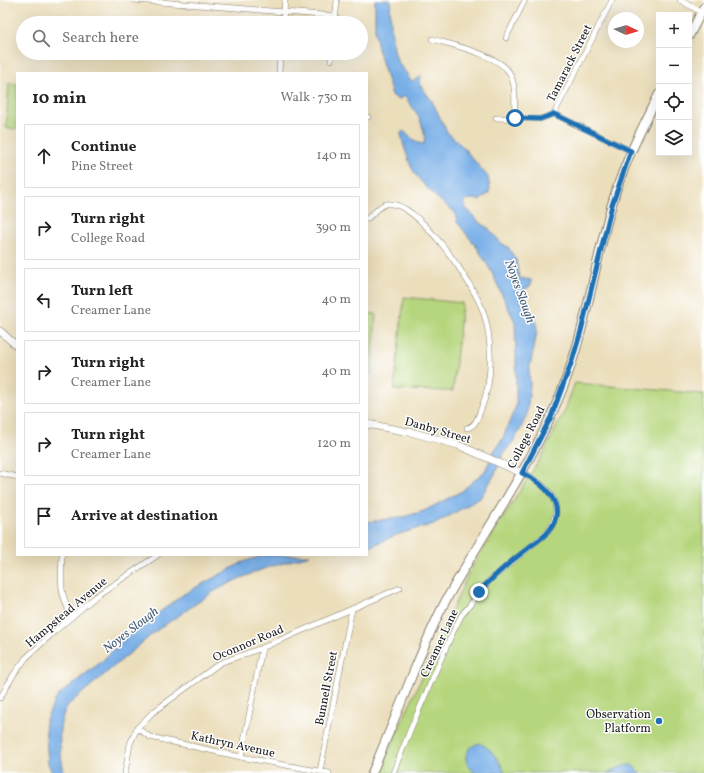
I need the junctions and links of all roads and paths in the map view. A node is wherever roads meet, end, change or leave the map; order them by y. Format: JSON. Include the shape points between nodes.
{"nodes":[{"id":1,"x":134,"y":0,"type":"edge"},
{"id":2,"x":285,"y":0,"type":"edge"},
{"id":3,"x":337,"y":0,"type":"edge"},
{"id":4,"x":525,"y":0,"type":"edge"},
{"id":5,"x":612,"y":0,"type":"edge"},
{"id":6,"x":680,"y":0,"type":"edge"},
{"id":7,"x":198,"y":3,"type":"edge"},
{"id":8,"x":703,"y":9,"type":"edge"},
{"id":9,"x":284,"y":11,"type":"junction"},
{"id":10,"x":284,"y":16,"type":"edge"},
{"id":11,"x":335,"y":16,"type":"joint"},
{"id":12,"x":692,"y":30,"type":"edge"},
{"id":13,"x":506,"y":38,"type":"dead end"},
{"id":14,"x":432,"y":39,"type":"dead end"},
{"id":15,"x":280,"y":60,"type":"edge"},
{"id":16,"x":279,"y":72,"type":"edge"},
{"id":17,"x":656,"y":100,"type":"edge"},
{"id":18,"x":554,"y":114,"type":"junction"},
{"id":19,"x":496,"y":118,"type":"dead end"},
{"id":20,"x":515,"y":118,"type":"junction"},
{"id":21,"x":631,"y":151,"type":"junction"},
{"id":22,"x":368,"y":218,"type":"edge"},
{"id":23,"x":0,"y":331,"type":"edge"},
{"id":24,"x":16,"y":345,"type":"edge"},
{"id":25,"x":368,"y":424,"type":"edge"},
{"id":26,"x":468,"y":428,"type":"dead end"},
{"id":27,"x":0,"y":473,"type":"edge"},
{"id":28,"x":522,"y":473,"type":"junction"},
{"id":29,"x":16,"y":477,"type":"edge"},
{"id":30,"x":62,"y":556,"type":"edge"},
{"id":31,"x":156,"y":556,"type":"edge"},
{"id":32,"x":400,"y":588,"type":"dead end"},
{"id":33,"x":352,"y":609,"type":"junction"},
{"id":34,"x":72,"y":617,"type":"junction"},
{"id":35,"x":262,"y":648,"type":"junction"},
{"id":36,"x":2,"y":689,"type":"edge"},
{"id":37,"x":0,"y":698,"type":"edge"},
{"id":38,"x":136,"y":728,"type":"junction"},
{"id":39,"x":241,"y":757,"type":"junction"},
{"id":40,"x":320,"y":771,"type":"junction"},
{"id":41,"x":125,"y":773,"type":"edge"},
{"id":42,"x":329,"y":773,"type":"edge"},
{"id":43,"x":372,"y":773,"type":"edge"},
{"id":44,"x":394,"y":773,"type":"edge"}],
"edges":[{"from":1,"to":7,"type":"street"},
{"from":2,"to":9,"type":"street"},
{"from":3,"to":11,"type":"street"},
{"from":4,"to":13,"type":"street"},
{"from":5,"to":18,"type":"street","name":"Tamarack Street"},
{"from":6,"to":8,"type":"street"},
{"from":7,"to":9,"type":"street"},
{"from":8,"to":12,"type":"main road"},
{"from":9,"to":10,"type":"street"},
{"from":9,"to":11,"type":"street"},
{"from":14,"to":20,"type":"street","via":[[479,53],[498,62],[509,72],[514,89]]},
{"from":15,"to":16,"type":"street"},
{"from":17,"to":21,"type":"main road","name":"College Road"},
{"from":18,"to":20,"type":"street","via":[[540,119]]},
{"from":18,"to":21,"type":"street"},
{"from":19,"to":20,"type":"street"},
{"from":21,"to":28,"type":"main road","name":"College Road","via":[[612,205],[572,361],[551,417]]},
{"from":22,"to":26,"type":"street","via":[[386,204],[398,205],[413,214],[432,232],[462,271],[483,310],[489,342],[490,375],[487,396],[474,424]]},
{"from":23,"to":24,"type":"street"},
{"from":25,"to":28,"type":"street","name":"Danby Street","via":[[458,445]]},
{"from":27,"to":29,"type":"street"},
{"from":28,"to":43,"type":"main road","name":"College Road","via":[[444,604]]},
{"from":28,"to":44,"type":"street","name":"Creamer Lane","via":[[532,477],[550,492],[556,511],[553,524],[548,532],[490,580],[461,616],[450,636]]},
{"from":30,"to":34,"type":"street","via":[[62,590]]},
{"from":31,"to":34,"type":"street","name":"Hampstead Avenue","via":[[96,596]]},
{"from":32,"to":33,"type":"street","name":"Oconnor Road"},
{"from":33,"to":35,"type":"street","name":"Oconnor Road"},
{"from":33,"to":40,"type":"street","name":"Bunnell Street"},
{"from":34,"to":36,"type":"street","name":"Hampstead Avenue","via":[[26,658]]},
{"from":35,"to":38,"type":"street","name":"Oconnor Road","via":[[220,663],[152,713]]},
{"from":35,"to":39,"type":"street"},
{"from":36,"to":37,"type":"street","name":"Hampstead Avenue"},
{"from":38,"to":39,"type":"street","name":"Kathryn Avenue","via":[[150,737]]},
{"from":38,"to":41,"type":"street","name":"Oconnor Road","via":[[130,744]]},
{"from":39,"to":40,"type":"street","name":"Kathryn Avenue"},
{"from":40,"to":42,"type":"street","name":"Kathryn Avenue"}]}
